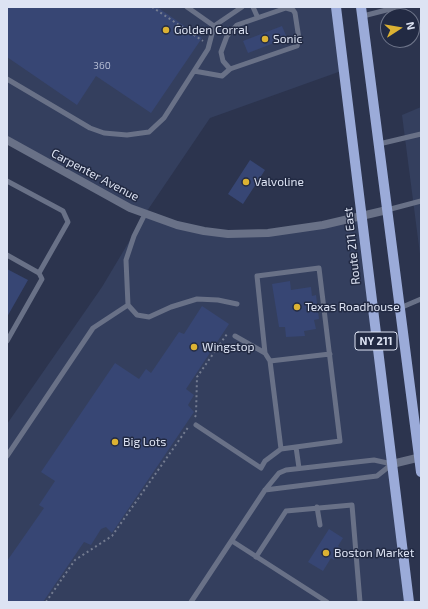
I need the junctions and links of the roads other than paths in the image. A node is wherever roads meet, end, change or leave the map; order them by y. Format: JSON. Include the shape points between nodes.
{"nodes":[{"id":1,"x":187,"y":7,"type":"edge"},
{"id":2,"x":242,"y":7,"type":"edge"},
{"id":3,"x":253,"y":7,"type":"edge"},
{"id":4,"x":398,"y":7,"type":"edge"},
{"id":5,"x":333,"y":9,"type":"edge"},
{"id":6,"x":362,"y":11,"type":"edge"},
{"id":7,"x":257,"y":16,"type":"junction"},
{"id":8,"x":214,"y":26,"type":"junction"},
{"id":9,"x":230,"y":69,"type":"junction"},
{"id":10,"x":194,"y":72,"type":"junction"},
{"id":11,"x":7,"y":79,"type":"edge"},
{"id":12,"x":421,"y":134,"type":"edge"},
{"id":13,"x":7,"y":140,"type":"edge"},
{"id":14,"x":379,"y":144,"type":"junction"},
{"id":15,"x":7,"y":181,"type":"edge"},
{"id":16,"x":421,"y":201,"type":"edge"},
{"id":17,"x":387,"y":210,"type":"junction"},
{"id":18,"x":145,"y":214,"type":"junction"},
{"id":19,"x":361,"y":217,"type":"junction"},
{"id":20,"x":7,"y":255,"type":"edge"},
{"id":21,"x":39,"y":273,"type":"junction"},
{"id":22,"x":421,"y":299,"type":"edge"},
{"id":23,"x":237,"y":304,"type":"dead end"},
{"id":24,"x":128,"y":305,"type":"junction"},
{"id":25,"x":400,"y":308,"type":"junction"},
{"id":26,"x":235,"y":336,"type":"dead end"},
{"id":27,"x":7,"y":341,"type":"edge"},
{"id":28,"x":264,"y":354,"type":"junction"},
{"id":29,"x":330,"y":354,"type":"junction"},
{"id":30,"x":270,"y":361,"type":"junction"},
{"id":31,"x":196,"y":425,"type":"dead end"},
{"id":32,"x":296,"y":447,"type":"junction"},
{"id":33,"x":281,"y":449,"type":"junction"},
{"id":34,"x":7,"y":456,"type":"edge"},
{"id":35,"x":420,"y":458,"type":"edge"},
{"id":36,"x":392,"y":464,"type":"junction"},
{"id":37,"x":299,"y":468,"type":"junction"},
{"id":38,"x":421,"y":472,"type":"edge"},
{"id":39,"x":265,"y":490,"type":"junction"},
{"id":40,"x":317,"y":507,"type":"junction"},
{"id":41,"x":320,"y":525,"type":"dead end"},
{"id":42,"x":232,"y":541,"type":"junction"},
{"id":43,"x":256,"y":557,"type":"junction"},
{"id":44,"x":191,"y":602,"type":"edge"},
{"id":45,"x":327,"y":602,"type":"edge"},
{"id":46,"x":360,"y":602,"type":"edge"},
{"id":47,"x":409,"y":602,"type":"edge"}],
"edges":[{"from":1,"to":8,"type":"lane"},
{"from":2,"to":8,"type":"lane"},
{"from":3,"to":7,"type":"lane"},
{"from":4,"to":6,"type":"lane"},
{"from":5,"to":19,"type":"main road","name":"Route 211 East","number":"NY 211"},
{"from":6,"to":14,"type":"main road","number":"NY 211"},
{"from":7,"to":9,"type":"lane","via":[[237,25],[222,45],[223,61]]},
{"from":7,"to":9,"type":"lane","via":[[286,8],[293,10],[299,39],[297,46]]},
{"from":8,"to":10,"type":"lane","via":[[208,49]]},
{"from":9,"to":10,"type":"lane","via":[[222,76]]},
{"from":10,"to":11,"type":"lane","via":[[164,118],[149,132],[127,135],[104,133],[90,128]]},
{"from":12,"to":14,"type":"lane"},
{"from":13,"to":18,"type":"street","name":"Carpenter Avenue","via":[[114,201]]},
{"from":14,"to":17,"type":"main road","number":"NY 211"},
{"from":15,"to":21,"type":"lane","via":[[62,211],[68,222]]},
{"from":16,"to":17,"type":"lane"},
{"from":17,"to":19,"type":"street","name":"Carpenter Avenue"},
{"from":17,"to":25,"type":"main road","number":"NY 211"},
{"from":18,"to":19,"type":"street","name":"Carpenter Avenue","via":[[190,229],[228,234],[268,233]]},
{"from":18,"to":24,"type":"lane","via":[[126,260]]},
{"from":19,"to":36,"type":"main road","name":"Route 211 East","number":"NY 211"},
{"from":20,"to":21,"type":"lane"},
{"from":21,"to":27,"type":"lane","via":[[42,279]]},
{"from":22,"to":25,"type":"lane"},
{"from":23,"to":24,"type":"lane","via":[[218,300],[197,300],[170,307],[149,317],[137,315]]},
{"from":24,"to":34,"type":"lane","via":[[93,328]]},
{"from":25,"to":35,"type":"main road","number":"NY 211"},
{"from":26,"to":28,"type":"lane"},
{"from":28,"to":29,"type":"lane","via":[[257,276],[319,268]]},
{"from":28,"to":30,"type":"lane"},
{"from":29,"to":30,"type":"lane"},
{"from":29,"to":32,"type":"lane","via":[[340,441]]},
{"from":30,"to":33,"type":"lane"},
{"from":31,"to":33,"type":"lane","via":[[261,468],[265,461]]},
{"from":32,"to":33,"type":"lane"},
{"from":32,"to":37,"type":"lane"},
{"from":35,"to":36,"type":"street"},
{"from":35,"to":38,"type":"main road","number":"NY 211"},
{"from":36,"to":37,"type":"lane","via":[[374,460]]},
{"from":36,"to":39,"type":"lane","via":[[377,476]]},
{"from":36,"to":47,"type":"main road","name":"Route 211 East","number":"NY 211"},
{"from":37,"to":39,"type":"lane","via":[[279,473]]},
{"from":39,"to":42,"type":"lane"},
{"from":40,"to":41,"type":"lane"},
{"from":40,"to":43,"type":"lane","via":[[286,511]]},
{"from":40,"to":46,"type":"lane","via":[[352,505]]},
{"from":42,"to":43,"type":"lane"},
{"from":42,"to":44,"type":"lane"},
{"from":43,"to":45,"type":"lane"}]}
